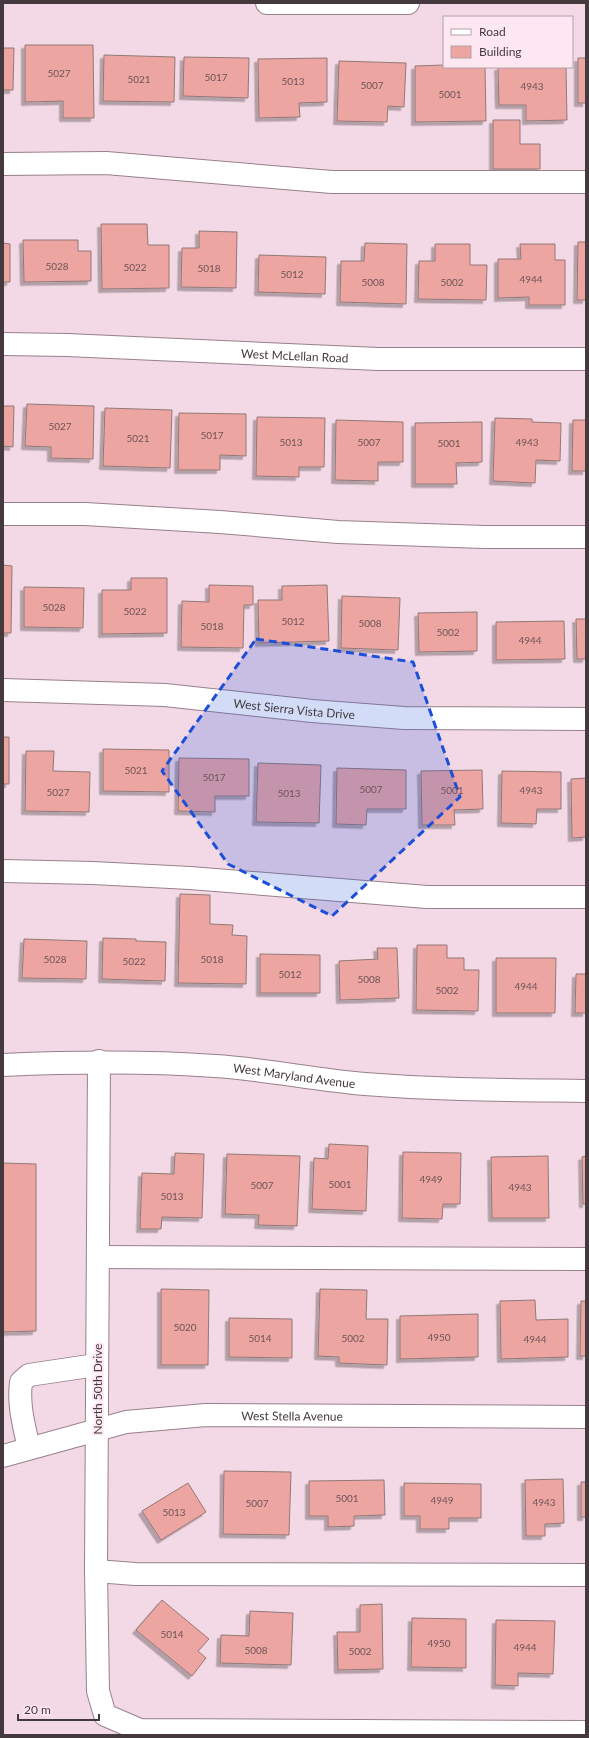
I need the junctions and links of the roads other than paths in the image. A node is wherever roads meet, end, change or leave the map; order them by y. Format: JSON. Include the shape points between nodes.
{"nodes":[{"id":1,"x":267,"y":3,"type":"edge"},
{"id":2,"x":408,"y":3,"type":"edge"},
{"id":3,"x":3,"y":164,"type":"edge"},
{"id":4,"x":586,"y":182,"type":"edge"},
{"id":5,"x":3,"y":344,"type":"edge"},
{"id":6,"x":586,"y":360,"type":"edge"},
{"id":7,"x":3,"y":514,"type":"edge"},
{"id":8,"x":586,"y":537,"type":"edge"},
{"id":9,"x":3,"y":690,"type":"edge"},
{"id":10,"x":586,"y":718,"type":"edge"},
{"id":11,"x":3,"y":871,"type":"edge"},
{"id":12,"x":586,"y":898,"type":"edge"},
{"id":13,"x":100,"y":1061,"type":"junction"},
{"id":14,"x":3,"y":1065,"type":"edge"},
{"id":15,"x":586,"y":1091,"type":"edge"},
{"id":16,"x":98,"y":1257,"type":"junction"},
{"id":17,"x":586,"y":1259,"type":"edge"},
{"id":18,"x":96,"y":1365,"type":"junction"},
{"id":19,"x":586,"y":1417,"type":"edge"},
{"id":20,"x":96,"y":1430,"type":"junction"},
{"id":21,"x":29,"y":1448,"type":"junction"},
{"id":22,"x":3,"y":1456,"type":"edge"},
{"id":23,"x":96,"y":1571,"type":"junction"},
{"id":24,"x":586,"y":1575,"type":"edge"},
{"id":25,"x":586,"y":1732,"type":"edge"}],
"edges":[{"from":1,"to":2,"type":"street"},
{"from":3,"to":4,"type":"street","via":[[106,163],[332,182]]},
{"from":5,"to":6,"type":"street","name":"West McLellan Road","via":[[378,359]]},
{"from":7,"to":8,"type":"street","via":[[85,514],[338,532],[484,537]]},
{"from":9,"to":10,"type":"street","name":"West Sierra Vista Drive","via":[[165,695],[404,718]]},
{"from":11,"to":12,"type":"street","via":[[182,878],[427,897]]},
{"from":13,"to":14,"type":"street","name":"West Maryland Avenue"},
{"from":13,"to":15,"type":"street","name":"West Maryland Avenue","via":[[216,1066],[372,1085],[462,1090]]},
{"from":13,"to":16,"type":"street","name":"North 50th Drive"},
{"from":16,"to":17,"type":"street"},
{"from":16,"to":18,"type":"street","name":"North 50th Drive"},
{"from":18,"to":20,"type":"street","name":"North 50th Drive"},
{"from":18,"to":21,"type":"street","via":[[29,1375],[21,1382],[21,1416]]},
{"from":19,"to":20,"type":"street","name":"West Stella Avenue","via":[[206,1415],[126,1422]]},
{"from":20,"to":21,"type":"street","name":"West Stella Avenue"},
{"from":20,"to":23,"type":"street","name":"North 50th Drive"},
{"from":21,"to":22,"type":"street","name":"West Stella Avenue"},
{"from":23,"to":24,"type":"street","via":[[135,1574]]},
{"from":23,"to":25,"type":"street","name":"North 50th Drive","via":[[98,1691],[106,1715],[140,1730]]}]}
